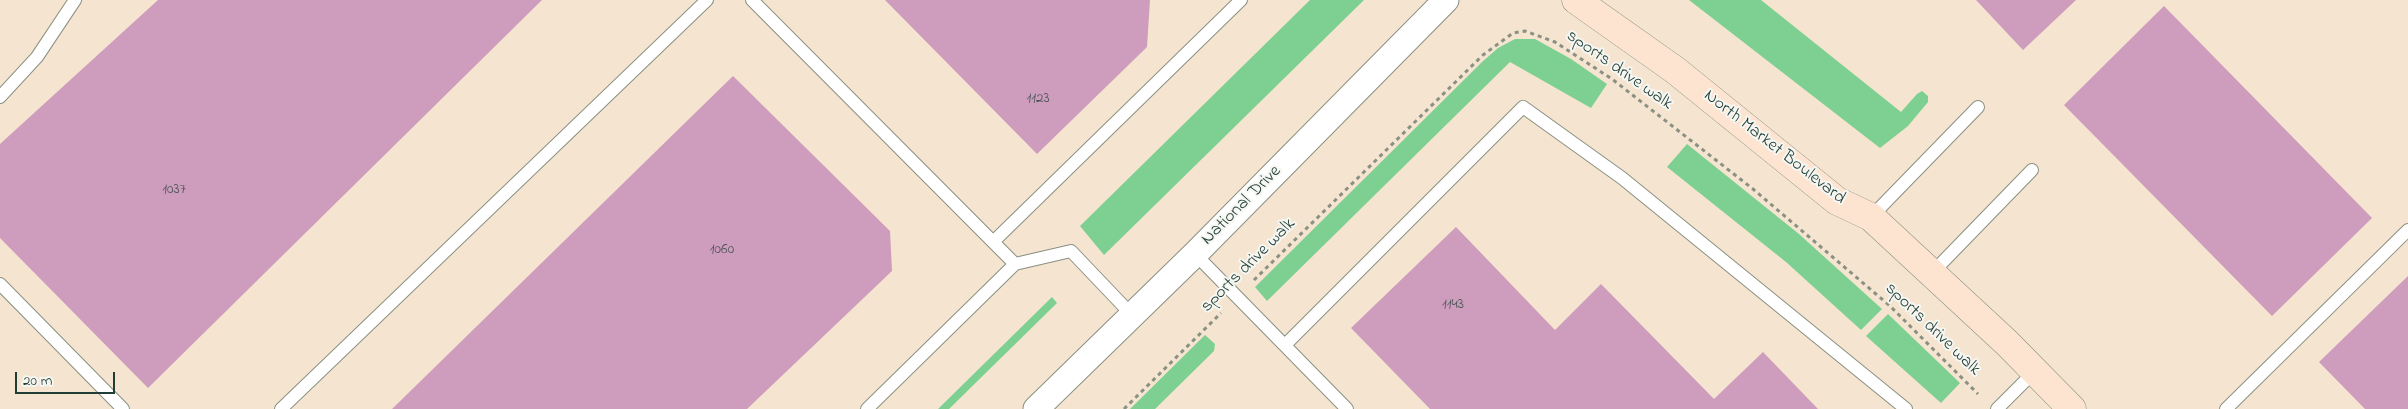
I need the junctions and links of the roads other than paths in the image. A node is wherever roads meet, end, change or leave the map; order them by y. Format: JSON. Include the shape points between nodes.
{"nodes":[{"id":1,"x":708,"y":0,"type":"edge"},
{"id":2,"x":752,"y":0,"type":"edge"},
{"id":3,"x":1241,"y":0,"type":"edge"},
{"id":4,"x":1446,"y":0,"type":"edge"},
{"id":5,"x":1576,"y":0,"type":"edge"},
{"id":6,"x":70,"y":2,"type":"edge"},
{"id":7,"x":0,"y":97,"type":"edge"},
{"id":8,"x":1978,"y":107,"type":"dead end"},
{"id":9,"x":2032,"y":170,"type":"dead end"},
{"id":10,"x":1871,"y":217,"type":"junction"},
{"id":11,"x":2408,"y":230,"type":"edge"},
{"id":12,"x":993,"y":242,"type":"junction"},
{"id":13,"x":1195,"y":254,"type":"junction"},
{"id":14,"x":1015,"y":264,"type":"junction"},
{"id":15,"x":1932,"y":274,"type":"junction"},
{"id":16,"x":0,"y":284,"type":"edge"},
{"id":17,"x":1132,"y":315,"type":"junction"},
{"id":18,"x":1285,"y":345,"type":"junction"},
{"id":19,"x":2035,"y":371,"type":"junction"},
{"id":20,"x":123,"y":409,"type":"edge"},
{"id":21,"x":281,"y":409,"type":"edge"},
{"id":22,"x":867,"y":409,"type":"edge"},
{"id":23,"x":1036,"y":409,"type":"edge"},
{"id":24,"x":1347,"y":409,"type":"edge"},
{"id":25,"x":1906,"y":409,"type":"edge"},
{"id":26,"x":1998,"y":409,"type":"edge"},
{"id":27,"x":2072,"y":409,"type":"edge"},
{"id":28,"x":2226,"y":409,"type":"edge"}],
"edges":[{"from":1,"to":21,"type":"lane"},
{"from":2,"to":12,"type":"lane"},
{"from":3,"to":12,"type":"lane"},
{"from":4,"to":13,"type":"street","name":"National Drive"},
{"from":5,"to":10,"type":"main road","name":"North Market Boulevard","via":[[1675,70],[1837,201]]},
{"from":6,"to":7,"type":"lane","via":[[38,57]]},
{"from":8,"to":10,"type":"lane"},
{"from":9,"to":15,"type":"lane"},
{"from":10,"to":15,"type":"main road","name":"North Market Boulevard"},
{"from":11,"to":28,"type":"lane"},
{"from":12,"to":14,"type":"lane"},
{"from":13,"to":17,"type":"street","name":"National Drive"},
{"from":13,"to":18,"type":"lane"},
{"from":14,"to":17,"type":"lane","via":[[1071,251]]},
{"from":14,"to":22,"type":"lane"},
{"from":15,"to":19,"type":"main road","name":"North Market Boulevard"},
{"from":16,"to":20,"type":"lane"},
{"from":17,"to":23,"type":"street","name":"National Drive"},
{"from":18,"to":24,"type":"lane"},
{"from":18,"to":25,"type":"lane","via":[[1523,107],[1622,178]]},
{"from":19,"to":26,"type":"lane"},
{"from":19,"to":27,"type":"main road","name":"North Market Boulevard"}]}
